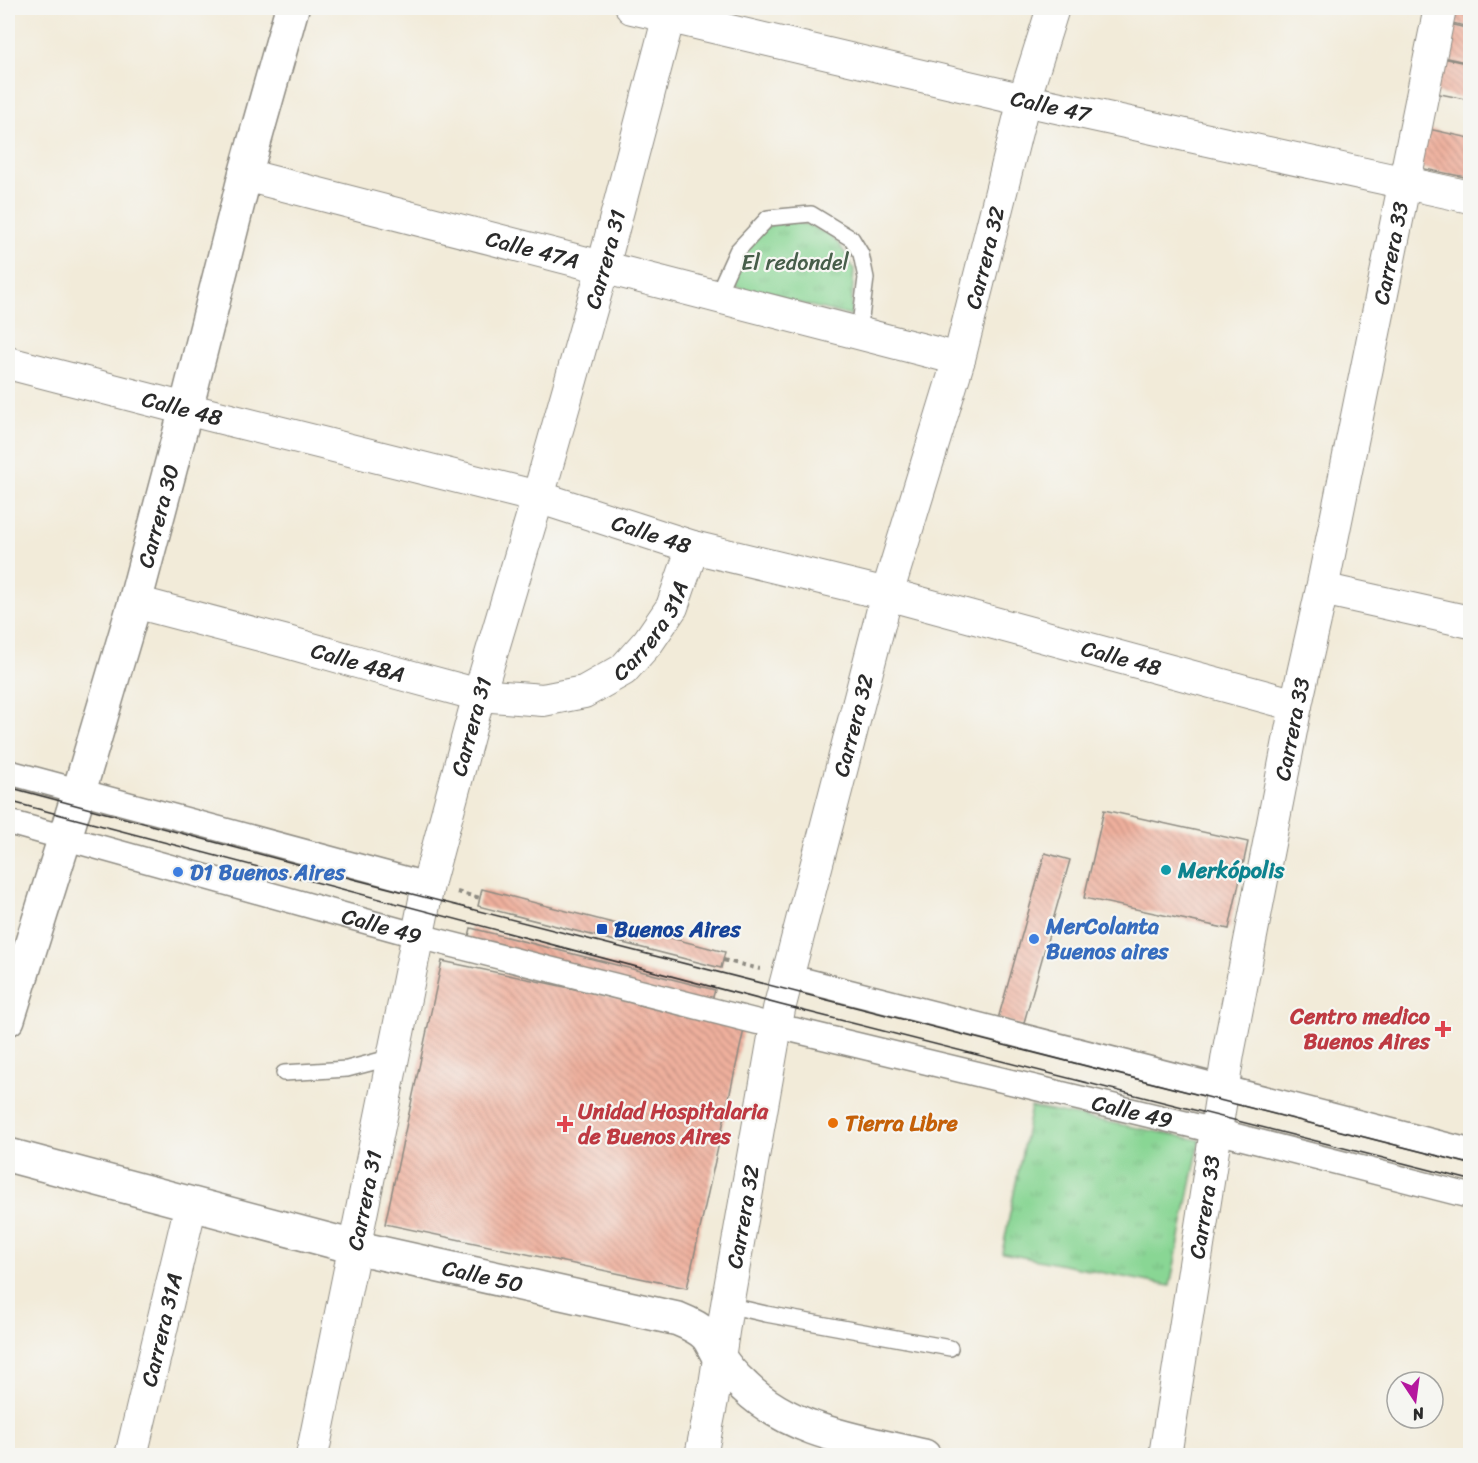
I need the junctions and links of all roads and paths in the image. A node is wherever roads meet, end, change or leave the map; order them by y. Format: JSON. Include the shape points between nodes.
{"nodes":[{"id":1,"x":292,"y":8,"type":"edge"},
{"id":2,"x":632,"y":8,"type":"edge"},
{"id":3,"x":1053,"y":8,"type":"edge"},
{"id":4,"x":1440,"y":8,"type":"edge"},
{"id":5,"x":670,"y":12,"type":"edge"},
{"id":6,"x":1024,"y":100,"type":"junction"},
{"id":7,"x":245,"y":175,"type":"junction"},
{"id":8,"x":1404,"y":182,"type":"junction"},
{"id":9,"x":1470,"y":197,"type":"edge"},
{"id":10,"x":603,"y":267,"type":"junction"},
{"id":11,"x":716,"y":297,"type":"junction"},
{"id":12,"x":859,"y":333,"type":"junction"},
{"id":13,"x":959,"y":358,"type":"junction"},
{"id":14,"x":8,"y":363,"type":"edge"},
{"id":15,"x":186,"y":409,"type":"junction"},
{"id":16,"x":538,"y":497,"type":"junction"},
{"id":17,"x":693,"y":547,"type":"junction"},
{"id":18,"x":1322,"y":589,"type":"junction"},
{"id":19,"x":887,"y":594,"type":"junction"},
{"id":20,"x":135,"y":602,"type":"junction"},
{"id":21,"x":1470,"y":622,"type":"edge"},
{"id":22,"x":584,"y":692,"type":"joint"},
{"id":23,"x":479,"y":695,"type":"junction"},
{"id":24,"x":1296,"y":705,"type":"junction"},
{"id":25,"x":8,"y":772,"type":"edge"},
{"id":26,"x":79,"y":791,"type":"junction"},
{"id":27,"x":8,"y":822,"type":"edge"},
{"id":28,"x":64,"y":837,"type":"junction"},
{"id":29,"x":428,"y":885,"type":"junction"},
{"id":30,"x":417,"y":935,"type":"junction"},
{"id":31,"x":723,"y":960,"type":"dead end"},
{"id":32,"x":761,"y":970,"type":"dead end"},
{"id":33,"x":807,"y":981,"type":"dead end"},
{"id":34,"x":8,"y":1019,"type":"edge"},
{"id":35,"x":758,"y":1022,"type":"dead end"},
{"id":36,"x":794,"y":1030,"type":"dead end"},
{"id":37,"x":393,"y":1057,"type":"junction"},
{"id":38,"x":284,"y":1073,"type":"dead end"},
{"id":39,"x":1223,"y":1088,"type":"junction"},
{"id":40,"x":1216,"y":1131,"type":"junction"},
{"id":41,"x":1470,"y":1151,"type":"edge"},
{"id":42,"x":8,"y":1155,"type":"edge"},
{"id":43,"x":1470,"y":1196,"type":"edge"},
{"id":44,"x":191,"y":1204,"type":"junction"},
{"id":45,"x":354,"y":1247,"type":"junction"},
{"id":46,"x":727,"y":1305,"type":"junction"},
{"id":47,"x":950,"y":1348,"type":"dead end"},
{"id":48,"x":718,"y":1357,"type":"junction"},
{"id":49,"x":131,"y":1455,"type":"edge"},
{"id":50,"x":312,"y":1455,"type":"edge"},
{"id":51,"x":701,"y":1455,"type":"edge"},
{"id":52,"x":924,"y":1455,"type":"edge"},
{"id":53,"x":1165,"y":1455,"type":"edge"}],
"edges":[{"from":1,"to":7,"type":"street","name":"Carrera 30"},
{"from":2,"to":5,"type":"street","name":"Calle 47"},
{"from":3,"to":6,"type":"street","name":"Carrera 32"},
{"from":4,"to":8,"type":"street","name":"Carrera 33"},
{"from":5,"to":6,"type":"street","name":"Calle 47"},
{"from":5,"to":10,"type":"street","name":"Carrera 31"},
{"from":6,"to":8,"type":"street","name":"Calle 47"},
{"from":6,"to":13,"type":"street","name":"Carrera 32"},
{"from":7,"to":10,"type":"street","name":"Calle 47A"},
{"from":7,"to":15,"type":"street","name":"Carrera 30"},
{"from":8,"to":9,"type":"street","name":"Calle 47"},
{"from":8,"to":18,"type":"street","name":"Carrera 33"},
{"from":10,"to":11,"type":"street","name":"Calle 47A"},
{"from":10,"to":16,"type":"street","name":"Carrera 31"},
{"from":11,"to":12,"type":"street","name":"Calle 47A"},
{"from":11,"to":12,"type":"lane","via":[[737,251],[768,218],[811,214],[852,239],[861,254],[866,278]]},
{"from":12,"to":13,"type":"street","name":"Calle 47A"},
{"from":13,"to":19,"type":"street","name":"Carrera 32"},
{"from":14,"to":15,"type":"street","name":"Calle 48"},
{"from":15,"to":16,"type":"street","name":"Calle 48"},
{"from":15,"to":20,"type":"street","name":"Carrera 30"},
{"from":16,"to":17,"type":"street","name":"Calle 48"},
{"from":16,"to":23,"type":"street","name":"Carrera 31"},
{"from":17,"to":19,"type":"street","name":"Calle 48"},
{"from":17,"to":22,"type":"street","name":"Carrera 31A","via":[[672,607],[648,642],[623,670]]},
{"from":18,"to":21,"type":"street"},
{"from":18,"to":24,"type":"street","name":"Carrera 33"},
{"from":19,"to":24,"type":"street","name":"Calle 48"},
{"from":19,"to":46,"type":"street","name":"Carrera 32","via":[[779,1009]]},
{"from":20,"to":23,"type":"street","name":"Calle 48A"},
{"from":20,"to":26,"type":"street","name":"Carrera 30"},
{"from":22,"to":23,"type":"street","name":"Calle 48A","via":[[543,700]]},
{"from":23,"to":29,"type":"street","name":"Carrera 31"},
{"from":24,"to":39,"type":"street","name":"Carrera 33"},
{"from":25,"to":26,"type":"street"},
{"from":26,"to":28,"type":"street","name":"Carrera 30"},
{"from":26,"to":29,"type":"street"},
{"from":27,"to":28,"type":"street","name":"Calle 49"},
{"from":28,"to":30,"type":"street","name":"Calle 49"},
{"from":28,"to":34,"type":"street","name":"Carrera 30"},
{"from":29,"to":30,"type":"street","name":"Carrera 31"},
{"from":30,"to":35,"type":"street","name":"Calle 49"},
{"from":30,"to":37,"type":"street","name":"Carrera 31"},
{"from":31,"to":32,"type":"path"},
{"from":33,"to":39,"type":"street","name":"Calle 49"},
{"from":36,"to":40,"type":"street","name":"Calle 49"},
{"from":37,"to":38,"type":"lane","via":[[347,1069]]},
{"from":37,"to":45,"type":"street","name":"Carrera 31"},
{"from":39,"to":40,"type":"street","name":"Carrera 33"},
{"from":39,"to":41,"type":"street","name":"Calle 49"},
{"from":40,"to":43,"type":"street","name":"Calle 49"},
{"from":40,"to":53,"type":"street","name":"Carrera 33"},
{"from":42,"to":44,"type":"street","name":"Calle 50"},
{"from":44,"to":45,"type":"street","name":"Calle 50"},
{"from":44,"to":49,"type":"street","name":"Carrera 31A"},
{"from":45,"to":48,"type":"street","name":"Calle 50","via":[[678,1319],[707,1336]]},
{"from":45,"to":50,"type":"street","name":"Carrera 31"},
{"from":46,"to":47,"type":"lane"},
{"from":46,"to":48,"type":"street","name":"Carrera 32"},
{"from":48,"to":51,"type":"street","name":"Carrera 32"},
{"from":48,"to":52,"type":"street","name":"Calle 50","via":[[744,1386],[781,1414],[814,1429]]}]}
